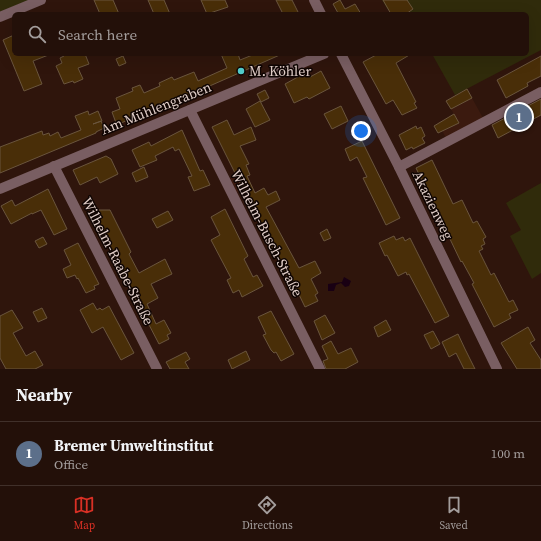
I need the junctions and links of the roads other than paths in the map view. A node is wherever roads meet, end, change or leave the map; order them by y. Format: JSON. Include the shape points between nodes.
{"nodes":[{"id":1,"x":41,"y":0,"type":"edge"},
{"id":2,"x":314,"y":0,"type":"edge"},
{"id":3,"x":12,"y":12,"type":"edge"},
{"id":4,"x":12,"y":12,"type":"edge"},
{"id":5,"x":320,"y":12,"type":"edge"},
{"id":6,"x":0,"y":17,"type":"edge"},
{"id":7,"x":319,"y":56,"type":"edge"},
{"id":8,"x":342,"y":56,"type":"edge"},
{"id":9,"x":541,"y":92,"type":"edge"},
{"id":10,"x":190,"y":110,"type":"junction"},
{"id":11,"x":54,"y":166,"type":"junction"},
{"id":12,"x":399,"y":167,"type":"junction"},
{"id":13,"x":0,"y":189,"type":"edge"},
{"id":14,"x":157,"y":369,"type":"edge"},
{"id":15,"x":320,"y":369,"type":"edge"},
{"id":16,"x":497,"y":369,"type":"edge"}],
"edges":[{"from":1,"to":4,"type":"street"},
{"from":2,"to":5,"type":"street"},
{"from":3,"to":6,"type":"street"},
{"from":7,"to":10,"type":"street","name":"Am Mühlengraben"},
{"from":8,"to":12,"type":"street","name":"Akazienweg"},
{"from":9,"to":12,"type":"street"},
{"from":10,"to":11,"type":"street","name":"Am Mühlengraben"},
{"from":10,"to":15,"type":"street","name":"Wilhelm-Busch-Straße"},
{"from":11,"to":13,"type":"street","name":"Am Mühlengraben"},
{"from":11,"to":14,"type":"street","name":"Wilhelm-Raabe-Straße"},
{"from":12,"to":16,"type":"street","name":"Akazienweg"}]}
